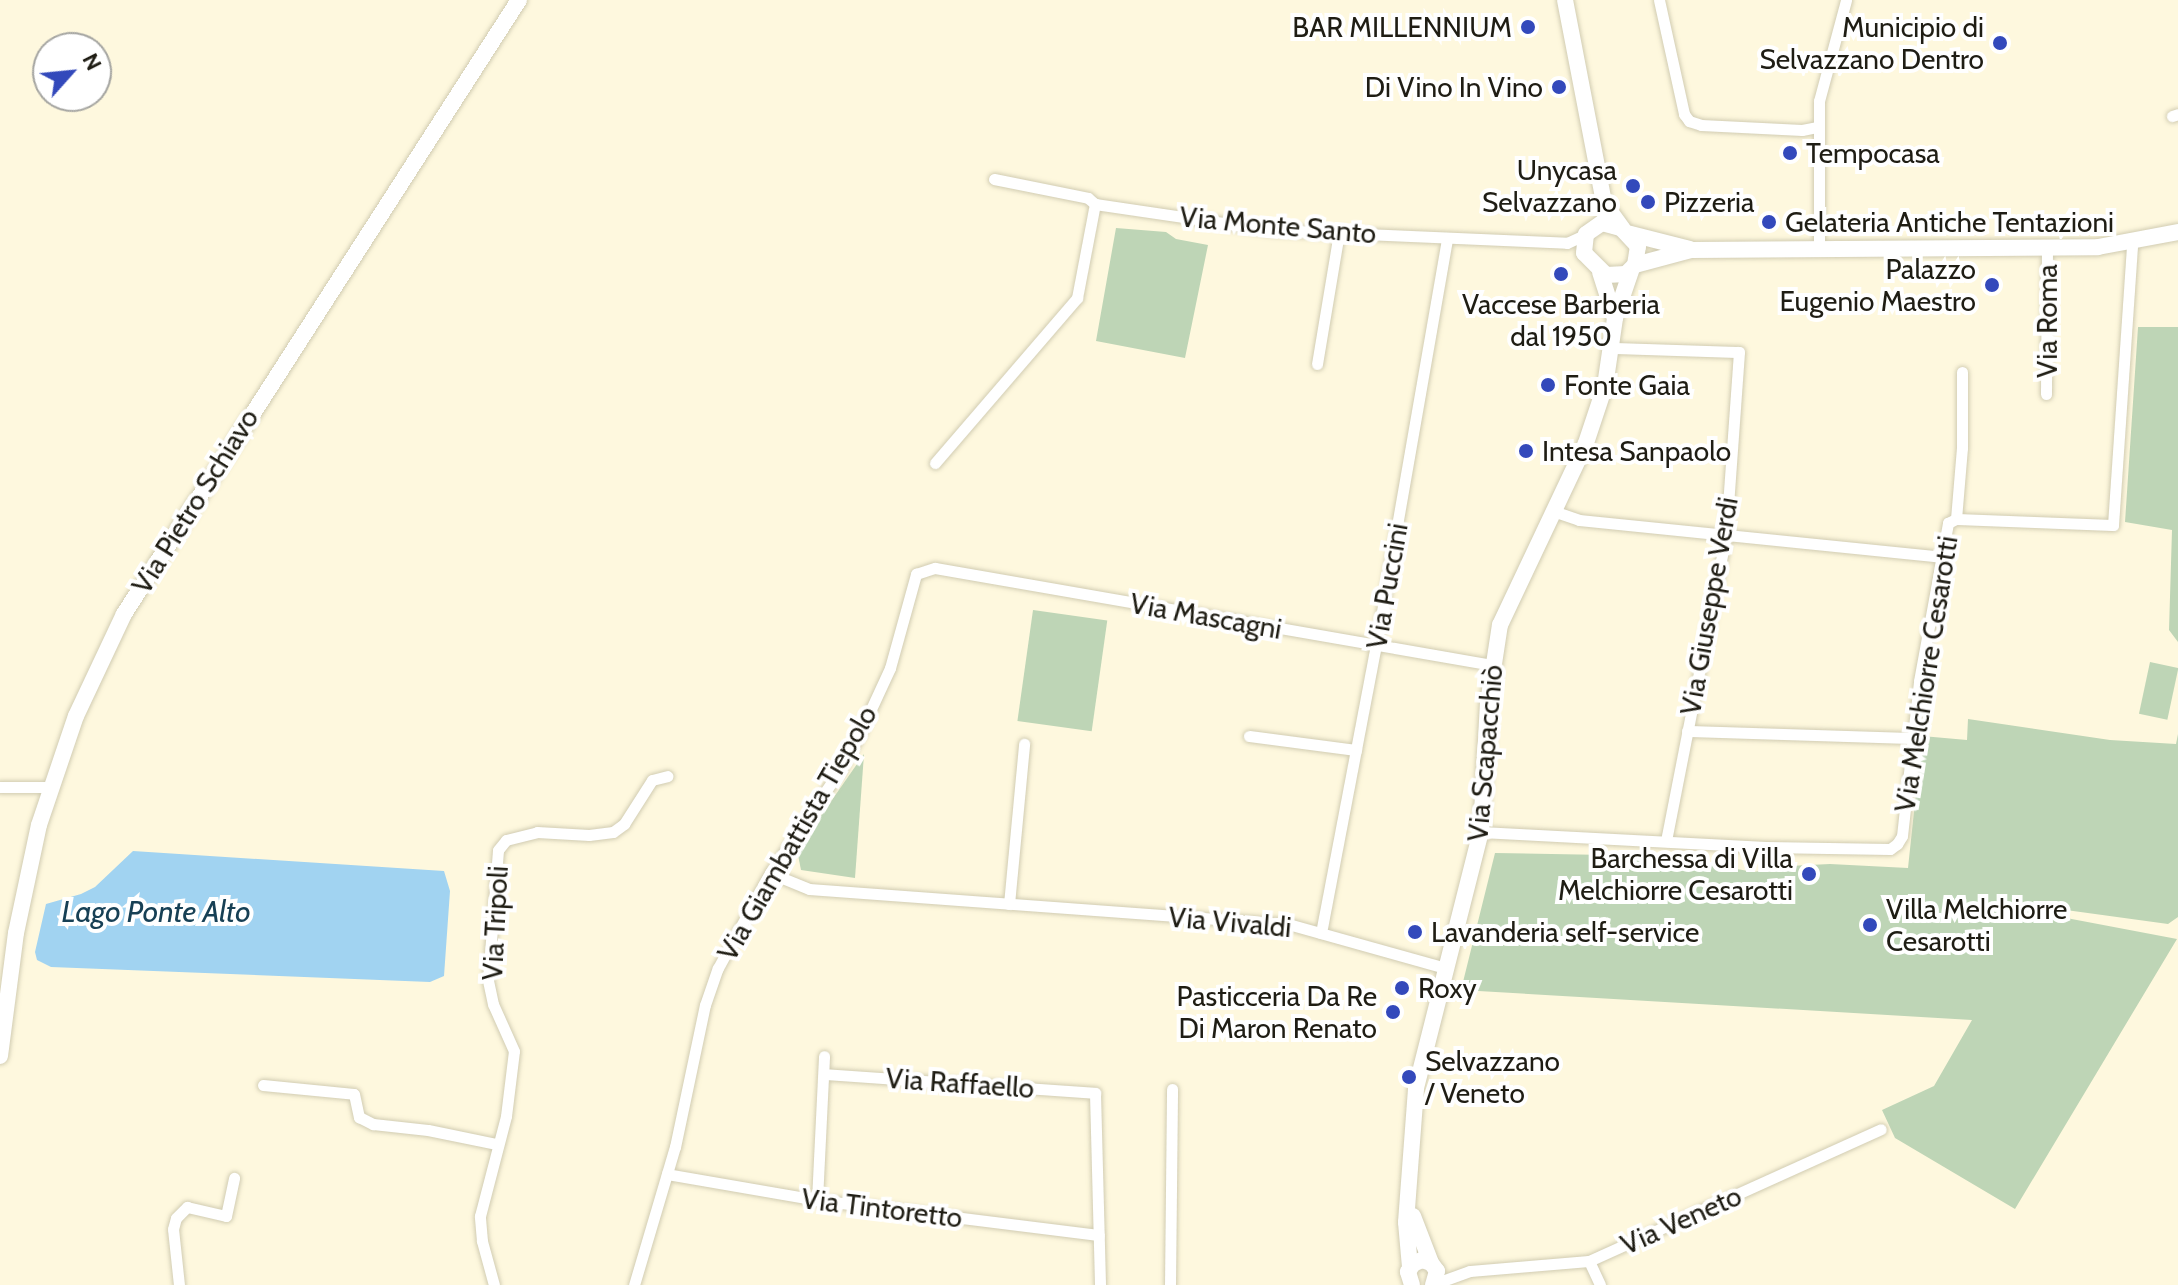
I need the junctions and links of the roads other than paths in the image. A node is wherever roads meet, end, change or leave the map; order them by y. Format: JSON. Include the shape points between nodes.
{"nodes":[{"id":1,"x":519,"y":0,"type":"edge"},
{"id":2,"x":1565,"y":0,"type":"edge"},
{"id":3,"x":1659,"y":0,"type":"edge"},
{"id":4,"x":1832,"y":0,"type":"edge"},
{"id":5,"x":1845,"y":2,"type":"edge"},
{"id":6,"x":1818,"y":127,"type":"junction"},
{"id":7,"x":994,"y":179,"type":"dead end"},
{"id":8,"x":1604,"y":203,"type":"junction"},
{"id":9,"x":1095,"y":204,"type":"junction"},
{"id":10,"x":1588,"y":231,"type":"junction"},
{"id":11,"x":1625,"y":231,"type":"junction"},
{"id":12,"x":2178,"y":232,"type":"edge"},
{"id":13,"x":1339,"y":233,"type":"junction"},
{"id":14,"x":1447,"y":238,"type":"junction"},
{"id":15,"x":1567,"y":243,"type":"junction"},
{"id":16,"x":2132,"y":243,"type":"junction"},
{"id":17,"x":2047,"y":247,"type":"junction"},
{"id":18,"x":1819,"y":248,"type":"junction"},
{"id":19,"x":1691,"y":250,"type":"junction"},
{"id":20,"x":1584,"y":253,"type":"junction"},
{"id":21,"x":1633,"y":268,"type":"junction"},
{"id":22,"x":1600,"y":272,"type":"junction"},
{"id":23,"x":1615,"y":318,"type":"junction"},
{"id":24,"x":1613,"y":348,"type":"junction"},
{"id":25,"x":1317,"y":364,"type":"dead end"},
{"id":26,"x":1962,"y":372,"type":"dead end"},
{"id":27,"x":2046,"y":394,"type":"dead end"},
{"id":28,"x":935,"y":463,"type":"dead end"},
{"id":29,"x":1556,"y":512,"type":"junction"},
{"id":30,"x":1956,"y":519,"type":"junction"},
{"id":31,"x":1726,"y":535,"type":"junction"},
{"id":32,"x":1941,"y":557,"type":"junction"},
{"id":33,"x":921,"y":571,"type":"joint"},
{"id":34,"x":1376,"y":646,"type":"junction"},
{"id":35,"x":1492,"y":665,"type":"junction"},
{"id":36,"x":1687,"y":731,"type":"junction"},
{"id":37,"x":1249,"y":736,"type":"dead end"},
{"id":38,"x":1912,"y":738,"type":"junction"},
{"id":39,"x":1024,"y":744,"type":"dead end"},
{"id":40,"x":1356,"y":750,"type":"junction"},
{"id":41,"x":668,"y":776,"type":"dead end"},
{"id":42,"x":0,"y":787,"type":"edge"},
{"id":43,"x":50,"y":787,"type":"junction"},
{"id":44,"x":1481,"y":832,"type":"junction"},
{"id":45,"x":1666,"y":841,"type":"junction"},
{"id":46,"x":770,"y":873,"type":"junction"},
{"id":47,"x":1009,"y":904,"type":"junction"},
{"id":48,"x":1321,"y":933,"type":"junction"},
{"id":49,"x":1446,"y":968,"type":"junction"},
{"id":50,"x":0,"y":1056,"type":"edge"},
{"id":51,"x":824,"y":1056,"type":"dead end"},
{"id":52,"x":824,"y":1074,"type":"junction"},
{"id":53,"x":263,"y":1085,"type":"dead end"},
{"id":54,"x":1172,"y":1089,"type":"dead end"},
{"id":55,"x":1881,"y":1129,"type":"dead end"},
{"id":56,"x":496,"y":1144,"type":"junction"},
{"id":57,"x":667,"y":1174,"type":"junction"},
{"id":58,"x":234,"y":1178,"type":"dead end"},
{"id":59,"x":817,"y":1200,"type":"junction"},
{"id":60,"x":1410,"y":1205,"type":"junction"},
{"id":61,"x":1099,"y":1235,"type":"junction"},
{"id":62,"x":1589,"y":1261,"type":"junction"},
{"id":63,"x":1432,"y":1264,"type":"junction"},
{"id":64,"x":1470,"y":1271,"type":"junction"},
{"id":65,"x":1411,"y":1280,"type":"edge"},
{"id":66,"x":1434,"y":1284,"type":"edge"},
{"id":67,"x":179,"y":1285,"type":"edge"},
{"id":68,"x":494,"y":1285,"type":"edge"},
{"id":69,"x":634,"y":1285,"type":"edge"},
{"id":70,"x":1100,"y":1285,"type":"edge"},
{"id":71,"x":1170,"y":1285,"type":"edge"},
{"id":72,"x":1600,"y":1285,"type":"edge"}],
"edges":[{"from":1,"to":43,"type":"street","name":"Via Pietro Schiavo","via":[[124,614],[76,716]]},
{"from":2,"to":8,"type":"street"},
{"from":3,"to":6,"type":"street","via":[[1689,121]]},
{"from":4,"to":5,"type":"street"},
{"from":5,"to":6,"type":"street","via":[[1820,90]]},
{"from":6,"to":18,"type":"street"},
{"from":7,"to":9,"type":"street","name":"Via Monte Santo","via":[[1088,198]]},
{"from":8,"to":10,"type":"street"},
{"from":8,"to":11,"type":"street"},
{"from":9,"to":13,"type":"street","name":"Via Monte Santo","via":[[1272,230]]},
{"from":9,"to":28,"type":"street","via":[[1077,298]]},
{"from":10,"to":11,"type":"street","via":[[1609,223]]},
{"from":10,"to":15,"type":"street","name":"Via Monte Santo"},
{"from":10,"to":20,"type":"street"},
{"from":11,"to":19,"type":"street","name":"Via Roma"},
{"from":11,"to":21,"type":"street","via":[[1638,246]]},
{"from":12,"to":16,"type":"street","name":"Via Roma"},
{"from":13,"to":14,"type":"street","name":"Via Monte Santo"},
{"from":13,"to":25,"type":"street"},
{"from":14,"to":15,"type":"street","name":"Via Monte Santo"},
{"from":14,"to":34,"type":"street","name":"Via Puccini"},
{"from":15,"to":20,"type":"street","name":"Via Monte Santo"},
{"from":16,"to":17,"type":"street","name":"Via Roma"},
{"from":16,"to":30,"type":"street","name":"Via Melchiorre Cesarotti","via":[[2113,525]]},
{"from":17,"to":18,"type":"street","name":"Via Roma"},
{"from":17,"to":27,"type":"street","name":"Via Roma"},
{"from":18,"to":19,"type":"street","name":"Via Roma"},
{"from":19,"to":21,"type":"street","name":"Via Roma"},
{"from":20,"to":22,"type":"street"},
{"from":21,"to":22,"type":"street","via":[[1619,277]]},
{"from":21,"to":23,"type":"street","name":"Via Scapacchiò"},
{"from":22,"to":23,"type":"street","name":"Via Scapacchiò"},
{"from":23,"to":24,"type":"street","name":"Via Scapacchiò"},
{"from":24,"to":29,"type":"street","name":"Via Scapacchiò","via":[[1591,429]]},
{"from":24,"to":31,"type":"street","name":"Via Giuseppe Verdi","via":[[1739,352]]},
{"from":26,"to":30,"type":"street","name":"Via Melchiorre Cesarotti"},
{"from":29,"to":31,"type":"street","via":[[1579,520]]},
{"from":29,"to":35,"type":"street","name":"Via Scapacchiò","via":[[1508,601]]},
{"from":30,"to":32,"type":"street","name":"Via Melchiorre Cesarotti","via":[[1948,523]]},
{"from":31,"to":32,"type":"street"},
{"from":31,"to":36,"type":"street","name":"Via Giuseppe Verdi"},
{"from":32,"to":38,"type":"street","name":"Via Melchiorre Cesarotti"},
{"from":33,"to":34,"type":"street","name":"Via Mascagni","via":[[935,568]]},
{"from":33,"to":46,"type":"street","name":"Via Giambattista Tiepolo","via":[[912,581],[890,668],[860,733]]},
{"from":34,"to":35,"type":"street","name":"Via Mascagni"},
{"from":34,"to":40,"type":"street","name":"Via Puccini"},
{"from":35,"to":44,"type":"street","name":"Via Scapacchiò"},
{"from":36,"to":38,"type":"street"},
{"from":36,"to":45,"type":"street","name":"Via Giuseppe Verdi"},
{"from":37,"to":40,"type":"street"},
{"from":38,"to":45,"type":"street","name":"Via Melchiorre Cesarotti","via":[[1902,836],[1890,849]]},
{"from":39,"to":47,"type":"street"},
{"from":40,"to":48,"type":"street","name":"Via Puccini"},
{"from":41,"to":56,"type":"street","name":"Via Tripoli","via":[[652,780],[613,832],[537,832],[506,840],[498,850],[488,980],[514,1051],[506,1116]]},
{"from":42,"to":43,"type":"street"},
{"from":43,"to":50,"type":"street","name":"Via Pietro Schiavo","via":[[21,906]]},
{"from":44,"to":45,"type":"street","name":"Via Melchiorre Cesarotti"},
{"from":44,"to":49,"type":"street","name":"Via Scapacchiò"},
{"from":46,"to":47,"type":"street","name":"Via Vivaldi","via":[[809,889]]},
{"from":46,"to":57,"type":"street","name":"Via Giambattista Tiepolo","via":[[718,968],[705,1005]]},
{"from":47,"to":48,"type":"street","name":"Via Vivaldi","via":[[1288,924]]},
{"from":48,"to":49,"type":"street","name":"Via Vivaldi"},
{"from":49,"to":60,"type":"street","name":"Via Scapacchiò","via":[[1416,1088]]},
{"from":51,"to":52,"type":"street"},
{"from":52,"to":59,"type":"street"},
{"from":52,"to":61,"type":"street","name":"Via Raffaello","via":[[1095,1093]]},
{"from":53,"to":56,"type":"street","via":[[354,1094],[359,1117],[373,1124]]},
{"from":54,"to":71,"type":"street"},
{"from":55,"to":62,"type":"street","name":"Via Veneto"},
{"from":56,"to":68,"type":"street","name":"Via Tripoli","via":[[480,1216]]},
{"from":57,"to":59,"type":"street","name":"Via Tintoretto"},
{"from":57,"to":69,"type":"street","name":"Via Giambattista Tiepolo"},
{"from":58,"to":67,"type":"street","via":[[226,1216],[187,1207],[176,1218]]},
{"from":59,"to":61,"type":"street","name":"Via Tintoretto"},
{"from":60,"to":63,"type":"street","name":"Via Scapacchiò"},
{"from":60,"to":65,"type":"street","name":"Via Scapacchiò","via":[[1406,1222]]},
{"from":61,"to":70,"type":"street"},
{"from":62,"to":64,"type":"street","name":"Via Veneto"},
{"from":62,"to":72,"type":"street"},
{"from":63,"to":64,"type":"street","name":"Via Veneto"},
{"from":63,"to":65,"type":"street","name":"Via Scapacchiò","via":[[1422,1260]]},
{"from":63,"to":66,"type":"street","name":"Via Scapacchiò","via":[[1437,1271]]},
{"from":64,"to":66,"type":"street","name":"Via Veneto"}]}
